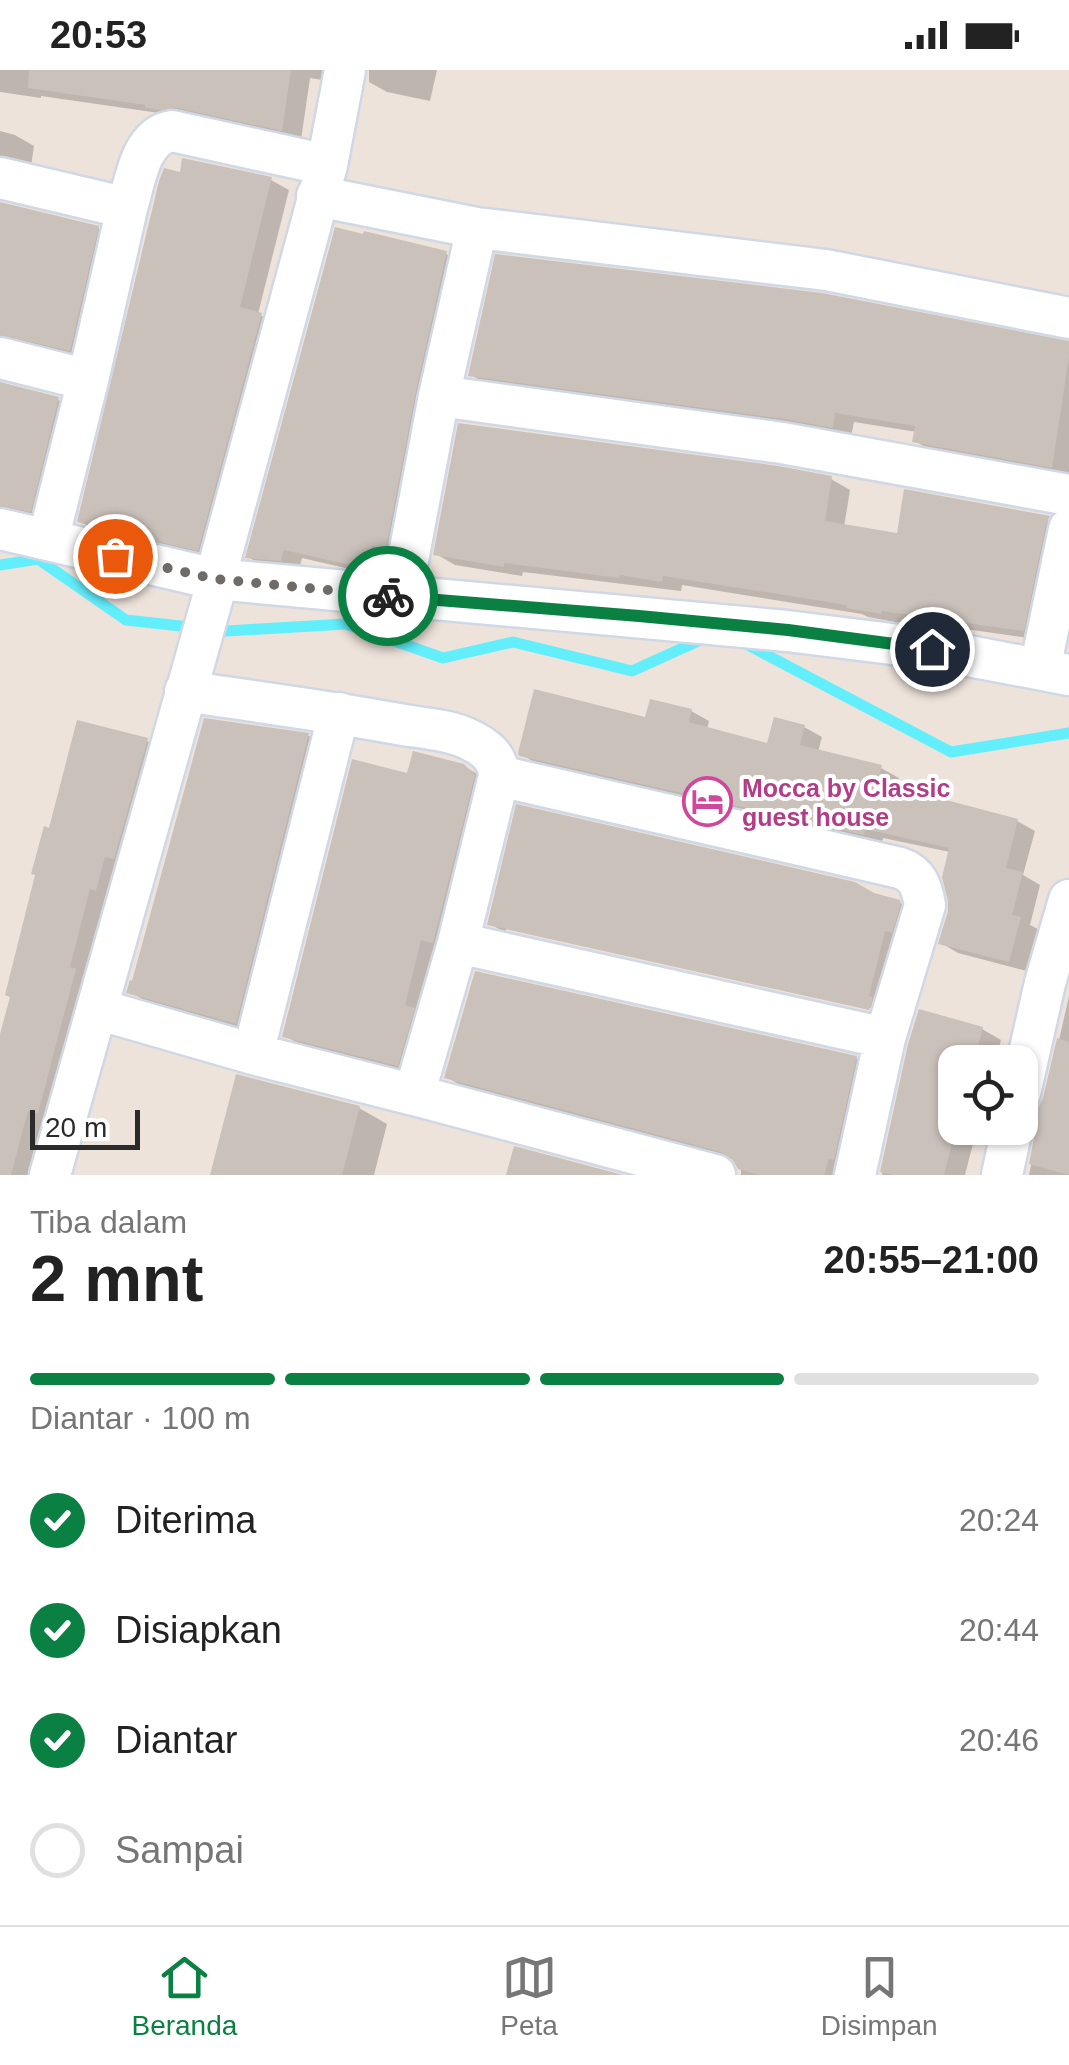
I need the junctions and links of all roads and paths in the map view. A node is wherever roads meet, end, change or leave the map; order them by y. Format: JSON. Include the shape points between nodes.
{"nodes":[{"id":1,"x":346,"y":70,"type":"edge"},
{"id":2,"x":0,"y":178,"type":"edge"},
{"id":3,"x":322,"y":181,"type":"junction"},
{"id":4,"x":127,"y":208,"type":"junction"},
{"id":5,"x":476,"y":228,"type":"junction"},
{"id":6,"x":1069,"y":318,"type":"edge"},
{"id":7,"x":0,"y":358,"type":"edge"},
{"id":8,"x":88,"y":380,"type":"junction"},
{"id":9,"x":439,"y":396,"type":"junction"},
{"id":10,"x":1069,"y":495,"type":"edge"},
{"id":11,"x":0,"y":529,"type":"edge"},
{"id":12,"x":1069,"y":529,"type":"edge"},
{"id":13,"x":48,"y":540,"type":"junction"},
{"id":14,"x":214,"y":586,"type":"junction"},
{"id":15,"x":401,"y":597,"type":"junction"},
{"id":16,"x":1055,"y":672,"type":"edge"},
{"id":17,"x":188,"y":683,"type":"junction"},
{"id":18,"x":339,"y":713,"type":"junction"},
{"id":19,"x":498,"y":776,"type":"junction"},
{"id":20,"x":1069,"y":900,"type":"edge"},
{"id":21,"x":458,"y":943,"type":"junction"},
{"id":22,"x":97,"y":1009,"type":"junction"},
{"id":23,"x":886,"y":1038,"type":"junction"},
{"id":24,"x":1031,"y":1045,"type":"edge"},
{"id":25,"x":253,"y":1054,"type":"junction"},
{"id":26,"x":414,"y":1094,"type":"junction"},
{"id":27,"x":1008,"y":1145,"type":"edge"},
{"id":28,"x":50,"y":1175,"type":"edge"},
{"id":29,"x":715,"y":1175,"type":"edge"},
{"id":30,"x":855,"y":1175,"type":"edge"},
{"id":31,"x":1002,"y":1175,"type":"edge"}],
"edges":[{"from":1,"to":3,"type":"street"},
{"from":2,"to":4,"type":"street"},
{"from":3,"to":4,"type":"street","via":[[166,132],[145,152]]},
{"from":3,"to":5,"type":"street"},
{"from":3,"to":14,"type":"street"},
{"from":4,"to":8,"type":"street"},
{"from":5,"to":6,"type":"street","via":[[826,270]]},
{"from":5,"to":9,"type":"street"},
{"from":7,"to":8,"type":"street"},
{"from":8,"to":13,"type":"street"},
{"from":9,"to":10,"type":"street","via":[[782,443]]},
{"from":9,"to":15,"type":"street"},
{"from":11,"to":13,"type":"street"},
{"from":12,"to":16,"type":"street"},
{"from":13,"to":14,"type":"street"},
{"from":14,"to":15,"type":"street"},
{"from":14,"to":17,"type":"street"},
{"from":15,"to":16,"type":"street","via":[[788,630]]},
{"from":17,"to":18,"type":"street"},
{"from":17,"to":22,"type":"street"},
{"from":18,"to":19,"type":"street","via":[[461,736],[492,755]]},
{"from":18,"to":25,"type":"street"},
{"from":19,"to":21,"type":"street"},
{"from":19,"to":23,"type":"street","via":[[910,871],[925,906]]},
{"from":20,"to":24,"type":"street"},
{"from":21,"to":23,"type":"street"},
{"from":21,"to":26,"type":"street"},
{"from":22,"to":25,"type":"street"},
{"from":22,"to":28,"type":"street"},
{"from":23,"to":30,"type":"street"},
{"from":25,"to":26,"type":"street"},
{"from":26,"to":29,"type":"street"},
{"from":27,"to":31,"type":"street"}]}
